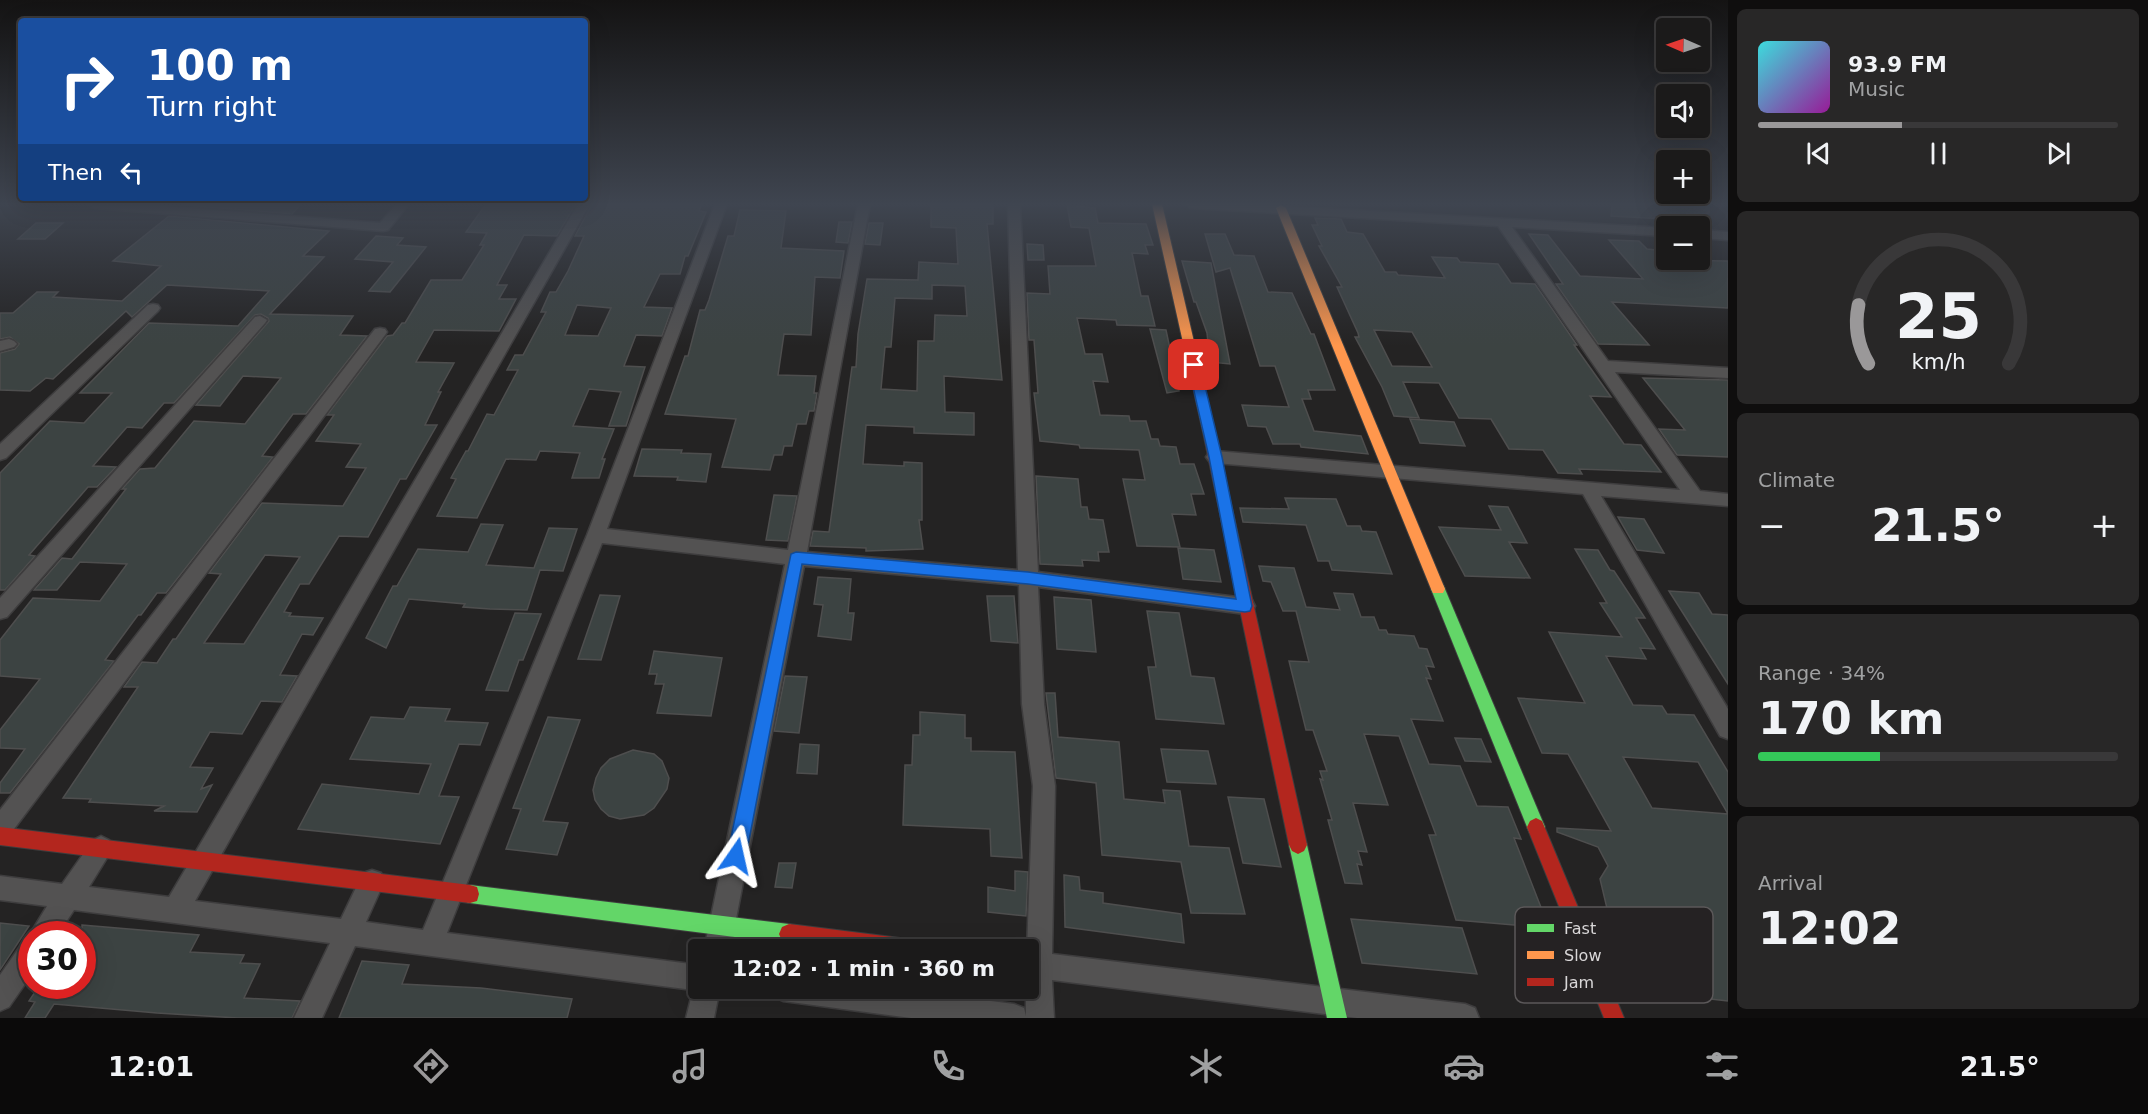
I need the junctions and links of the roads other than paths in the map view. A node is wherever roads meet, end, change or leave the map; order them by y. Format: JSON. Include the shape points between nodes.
{"nodes":[{"id":1,"x":557,"y":252,"type":"edge"},
{"id":2,"x":703,"y":252,"type":"edge"},
{"id":3,"x":855,"y":252,"type":"edge"},
{"id":4,"x":1016,"y":252,"type":"edge"},
{"id":5,"x":1168,"y":252,"type":"edge"},
{"id":6,"x":1299,"y":252,"type":"edge"},
{"id":7,"x":1522,"y":252,"type":"edge"},
{"id":8,"x":153,"y":308,"type":"dead end"},
{"id":9,"x":260,"y":321,"type":"dead end"},
{"id":10,"x":380,"y":332,"type":"dead end"},
{"id":11,"x":1603,"y":366,"type":"junction"},
{"id":12,"x":1728,"y":373,"type":"edge"},
{"id":13,"x":0,"y":454,"type":"edge"},
{"id":14,"x":1215,"y":457,"type":"junction"},
{"id":15,"x":1388,"y":472,"type":"junction"},
{"id":16,"x":1588,"y":488,"type":"junction"},
{"id":17,"x":1695,"y":497,"type":"junction"},
{"id":18,"x":1728,"y":500,"type":"edge"},
{"id":19,"x":596,"y":535,"type":"junction"},
{"id":20,"x":796,"y":558,"type":"junction"},
{"id":21,"x":1028,"y":578,"type":"junction"},
{"id":22,"x":1245,"y":606,"type":"junction"},
{"id":23,"x":0,"y":611,"type":"edge"},
{"id":24,"x":1728,"y":729,"type":"edge"},
{"id":25,"x":0,"y":829,"type":"edge"},
{"id":26,"x":0,"y":836,"type":"edge"},
{"id":27,"x":101,"y":848,"type":"junction"},
{"id":28,"x":204,"y":861,"type":"junction"},
{"id":29,"x":372,"y":882,"type":"junction"},
{"id":30,"x":0,"y":888,"type":"edge"},
{"id":31,"x":450,"y":891,"type":"junction"},
{"id":32,"x":69,"y":896,"type":"junction"},
{"id":33,"x":1568,"y":907,"type":"edge"},
{"id":34,"x":175,"y":910,"type":"junction"},
{"id":35,"x":52,"y":921,"type":"edge"},
{"id":36,"x":348,"y":933,"type":"junction"},
{"id":37,"x":720,"y":937,"type":"edge"},
{"id":38,"x":750,"y":939,"type":"edge"},
{"id":39,"x":1035,"y":939,"type":"edge"},
{"id":40,"x":430,"y":943,"type":"junction"},
{"id":41,"x":1039,"y":965,"type":"edge"},
{"id":42,"x":18,"y":972,"type":"edge"},
{"id":43,"x":688,"y":977,"type":"edge"},
{"id":44,"x":0,"y":998,"type":"edge"},
{"id":45,"x":704,"y":999,"type":"edge"},
{"id":46,"x":868,"y":999,"type":"edge"},
{"id":47,"x":1038,"y":999,"type":"edge"},
{"id":48,"x":1608,"y":1003,"type":"edge"},
{"id":49,"x":1335,"y":1010,"type":"edge"},
{"id":50,"x":308,"y":1018,"type":"edge"},
{"id":51,"x":700,"y":1018,"type":"edge"},
{"id":52,"x":1014,"y":1018,"type":"edge"},
{"id":53,"x":1040,"y":1018,"type":"edge"},
{"id":54,"x":1465,"y":1018,"type":"edge"},
{"id":55,"x":1614,"y":1018,"type":"edge"}],
"edges":[{"from":1,"to":28,"type":"street"},
{"from":2,"to":19,"type":"street"},
{"from":3,"to":20,"type":"street"},
{"from":4,"to":21,"type":"street"},
{"from":5,"to":14,"type":"street"},
{"from":6,"to":15,"type":"street"},
{"from":7,"to":11,"type":"street"},
{"from":8,"to":13,"type":"street"},
{"from":9,"to":23,"type":"street"},
{"from":10,"to":25,"type":"street"},
{"from":11,"to":12,"type":"street"},
{"from":11,"to":17,"type":"street"},
{"from":14,"to":15,"type":"street"},
{"from":14,"to":22,"type":"street"},
{"from":15,"to":16,"type":"street"},
{"from":15,"to":33,"type":"street"},
{"from":16,"to":17,"type":"street"},
{"from":16,"to":24,"type":"street"},
{"from":17,"to":18,"type":"street"},
{"from":19,"to":20,"type":"street"},
{"from":19,"to":31,"type":"street"},
{"from":20,"to":21,"type":"street"},
{"from":20,"to":37,"type":"street"},
{"from":21,"to":22,"type":"street"},
{"from":21,"to":39,"type":"street","via":[[1033,704],[1044,786]]},
{"from":22,"to":49,"type":"street"},
{"from":26,"to":27,"type":"street"},
{"from":27,"to":28,"type":"street"},
{"from":27,"to":32,"type":"street"},
{"from":28,"to":29,"type":"street"},
{"from":28,"to":34,"type":"street"},
{"from":29,"to":31,"type":"street"},
{"from":29,"to":36,"type":"street"},
{"from":30,"to":32,"type":"street"},
{"from":31,"to":37,"type":"street"},
{"from":31,"to":40,"type":"street"},
{"from":32,"to":34,"type":"street"},
{"from":32,"to":35,"type":"street"},
{"from":34,"to":36,"type":"street"},
{"from":36,"to":40,"type":"street"},
{"from":36,"to":50,"type":"street"},
{"from":37,"to":38,"type":"street"},
{"from":40,"to":43,"type":"street"},
{"from":41,"to":49,"type":"street"},
{"from":42,"to":44,"type":"street"},
{"from":45,"to":51,"type":"street"},
{"from":46,"to":52,"type":"street"},
{"from":47,"to":53,"type":"street"},
{"from":48,"to":55,"type":"street"},
{"from":49,"to":54,"type":"street"}]}
